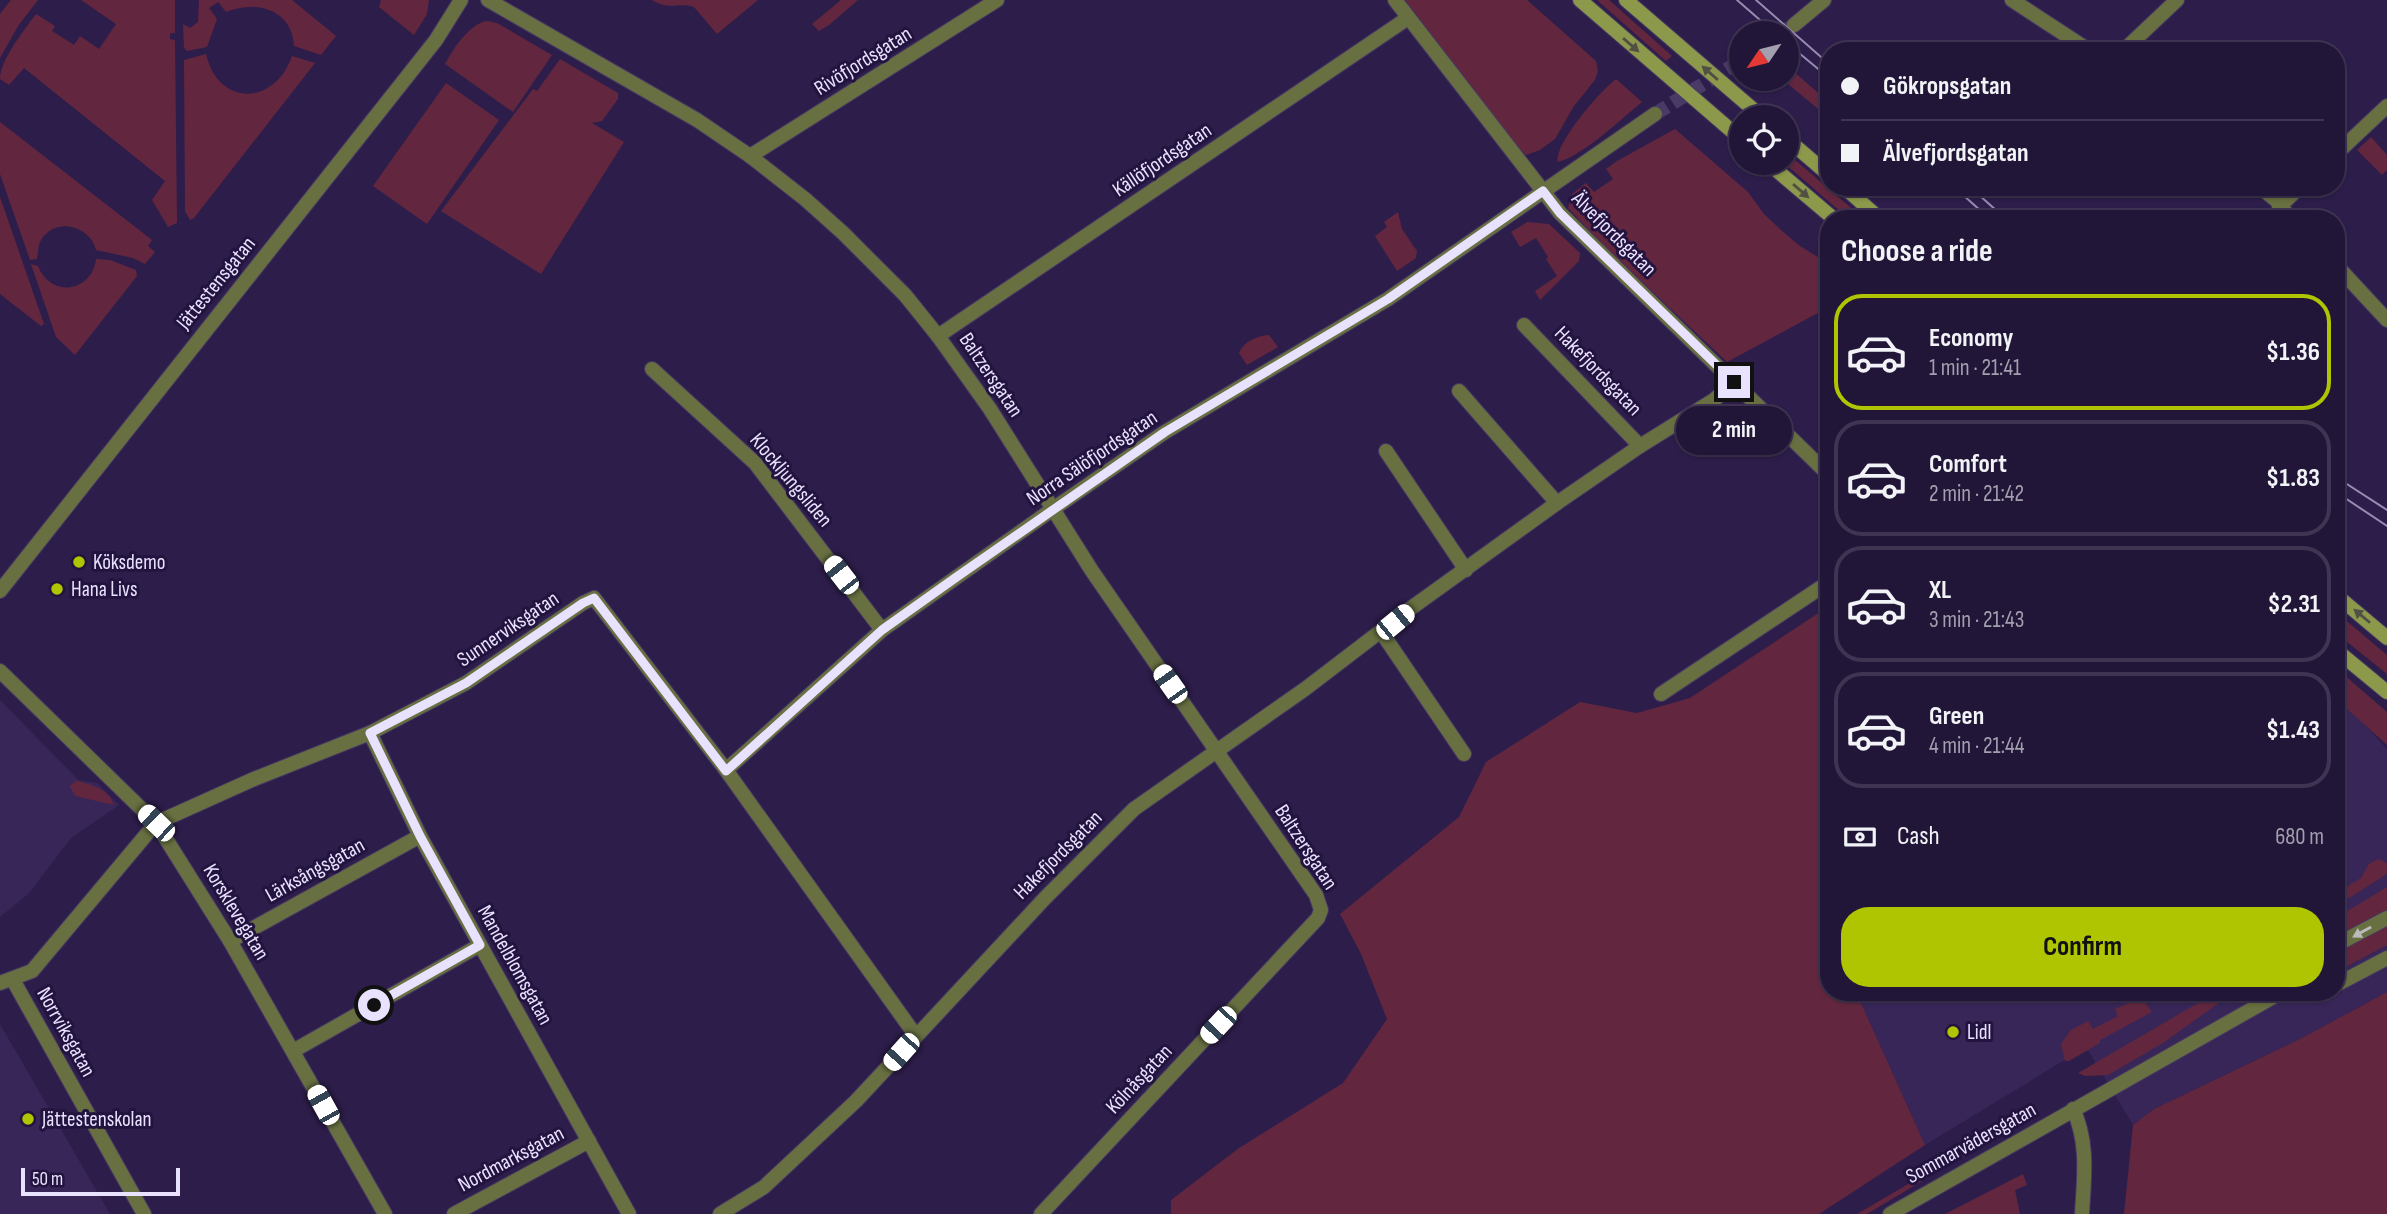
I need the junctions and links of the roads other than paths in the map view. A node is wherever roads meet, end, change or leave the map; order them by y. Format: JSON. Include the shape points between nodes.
{"nodes":[{"id":1,"x":461,"y":0,"type":"edge"},
{"id":2,"x":488,"y":0,"type":"edge"},
{"id":3,"x":997,"y":0,"type":"edge"},
{"id":4,"x":1395,"y":0,"type":"edge"},
{"id":5,"x":1580,"y":0,"type":"edge"},
{"id":6,"x":1626,"y":0,"type":"edge"},
{"id":7,"x":1824,"y":0,"type":"edge"},
{"id":8,"x":2012,"y":0,"type":"edge"},
{"id":9,"x":2177,"y":0,"type":"edge"},
{"id":10,"x":1409,"y":18,"type":"junction"},
{"id":11,"x":1798,"y":21,"type":"tunnel mouth"},
{"id":12,"x":2076,"y":42,"type":"edge"},
{"id":13,"x":2133,"y":42,"type":"edge"},
{"id":14,"x":1748,"y":105,"type":"edge"},
{"id":15,"x":2387,"y":106,"type":"edge"},
{"id":16,"x":1655,"y":114,"type":"tunnel mouth"},
{"id":17,"x":1729,"y":129,"type":"edge"},
{"id":18,"x":2345,"y":146,"type":"edge"},
{"id":19,"x":1799,"y":149,"type":"edge"},
{"id":20,"x":750,"y":156,"type":"junction"},
{"id":21,"x":1820,"y":167,"type":"edge"},
{"id":22,"x":1782,"y":175,"type":"edge"},
{"id":23,"x":1543,"y":191,"type":"junction"},
{"id":24,"x":1854,"y":196,"type":"edge"},
{"id":25,"x":2271,"y":196,"type":"edge"},
{"id":26,"x":2291,"y":196,"type":"edge"},
{"id":27,"x":2279,"y":207,"type":"junction"},
{"id":28,"x":1823,"y":210,"type":"edge"},
{"id":29,"x":1871,"y":210,"type":"edge"},
{"id":30,"x":2282,"y":210,"type":"edge"},
{"id":31,"x":2345,"y":275,"type":"edge"},
{"id":32,"x":2387,"y":320,"type":"edge"},
{"id":33,"x":1524,"y":324,"type":"dead end"},
{"id":34,"x":939,"y":336,"type":"junction"},
{"id":35,"x":652,"y":369,"type":"dead end"},
{"id":36,"x":1734,"y":382,"type":"junction"},
{"id":37,"x":1459,"y":391,"type":"dead end"},
{"id":38,"x":1640,"y":446,"type":"junction"},
{"id":39,"x":1386,"y":451,"type":"dead end"},
{"id":40,"x":1820,"y":466,"type":"edge"},
{"id":41,"x":1557,"y":503,"type":"junction"},
{"id":42,"x":1053,"y":509,"type":"junction"},
{"id":43,"x":1466,"y":570,"type":"junction"},
{"id":44,"x":1820,"y":588,"type":"edge"},
{"id":45,"x":0,"y":591,"type":"edge"},
{"id":46,"x":2345,"y":603,"type":"edge"},
{"id":47,"x":882,"y":630,"type":"junction"},
{"id":48,"x":1382,"y":633,"type":"junction"},
{"id":49,"x":2387,"y":638,"type":"edge"},
{"id":50,"x":2345,"y":657,"type":"edge"},
{"id":51,"x":0,"y":671,"type":"edge"},
{"id":52,"x":2387,"y":692,"type":"edge"},
{"id":53,"x":1661,"y":694,"type":"dead end"},
{"id":54,"x":370,"y":733,"type":"junction"},
{"id":55,"x":1217,"y":752,"type":"junction"},
{"id":56,"x":1464,"y":754,"type":"dead end"},
{"id":57,"x":726,"y":771,"type":"junction"},
{"id":58,"x":156,"y":823,"type":"junction"},
{"id":59,"x":420,"y":836,"type":"junction"},
{"id":60,"x":1321,"y":909,"type":"joint"},
{"id":61,"x":2387,"y":918,"type":"edge"},
{"id":62,"x":2345,"y":940,"type":"edge"},
{"id":63,"x":230,"y":941,"type":"junction"},
{"id":64,"x":480,"y":945,"type":"junction"},
{"id":65,"x":2387,"y":958,"type":"edge"},
{"id":66,"x":2345,"y":980,"type":"edge"},
{"id":67,"x":7,"y":981,"type":"edge"},
{"id":68,"x":2266,"y":1001,"type":"edge"},
{"id":69,"x":916,"y":1035,"type":"junction"},
{"id":70,"x":293,"y":1051,"type":"junction"},
{"id":71,"x":2073,"y":1109,"type":"junction"},
{"id":72,"x":589,"y":1141,"type":"junction"},
{"id":73,"x":144,"y":1214,"type":"edge"},
{"id":74,"x":385,"y":1214,"type":"edge"},
{"id":75,"x":454,"y":1214,"type":"edge"},
{"id":76,"x":629,"y":1214,"type":"edge"},
{"id":77,"x":720,"y":1214,"type":"edge"},
{"id":78,"x":1041,"y":1214,"type":"edge"},
{"id":79,"x":1889,"y":1214,"type":"edge"},
{"id":80,"x":2082,"y":1214,"type":"edge"}],
"edges":[{"from":1,"to":45,"type":"street","name":"Jättestensgatan","via":[[436,40]]},
{"from":2,"to":20,"type":"street","name":"Baltzersgatan","via":[[697,120]]},
{"from":3,"to":20,"type":"street","name":"Rivöfjordsgatan"},
{"from":4,"to":10,"type":"street","name":"Älvefjordsgatan"},
{"from":5,"to":17,"type":"main road","one_way":true},
{"from":14,"to":6,"type":"main road","one_way":true},
{"from":7,"to":11,"type":"street"},
{"from":8,"to":12,"type":"street"},
{"from":9,"to":13,"type":"street"},
{"from":10,"to":23,"type":"street","name":"Älvefjordsgatan"},
{"from":10,"to":34,"type":"street","name":"Källöfjordsgatan"},
{"from":15,"to":18,"type":"street"},
{"from":16,"to":23,"type":"street","name":"Norra Sälöfjordsgatan"},
{"from":19,"to":21,"type":"main road"},
{"from":20,"to":34,"type":"street","name":"Baltzersgatan","via":[[877,264]]},
{"from":22,"to":28,"type":"main road","one_way":true},
{"from":23,"to":36,"type":"street","name":"Älvefjordsgatan","via":[[1560,213]]},
{"from":23,"to":42,"type":"street","name":"Norra Sälöfjordsgatan","via":[[1388,299],[1165,432]]},
{"from":24,"to":29,"type":"main road"},
{"from":25,"to":27,"type":"street"},
{"from":26,"to":27,"type":"street"},
{"from":27,"to":30,"type":"street"},
{"from":31,"to":32,"type":"street"},
{"from":33,"to":38,"type":"street","name":"Hakefjordsgatan"},
{"from":34,"to":42,"type":"street","name":"Baltzersgatan"},
{"from":35,"to":47,"type":"street","name":"Klockljungsliden","via":[[755,463]]},
{"from":36,"to":38,"type":"street","name":"Hakefjordsgatan","via":[[1714,400]]},
{"from":36,"to":40,"type":"street","name":"Älvefjordsgatan"},
{"from":37,"to":41,"type":"street"},
{"from":38,"to":41,"type":"street","name":"Hakefjordsgatan"},
{"from":39,"to":43,"type":"street"},
{"from":41,"to":43,"type":"street","name":"Hakefjordsgatan"},
{"from":42,"to":47,"type":"street","name":"Norra Sälöfjordsgatan"},
{"from":42,"to":55,"type":"street","name":"Baltzersgatan"},
{"from":43,"to":48,"type":"street","name":"Hakefjordsgatan"},
{"from":44,"to":53,"type":"street"},
{"from":49,"to":46,"type":"main road","one_way":true},
{"from":47,"to":57,"type":"street","name":"Norra Sälöfjordsgatan"},
{"from":48,"to":55,"type":"street","name":"Hakefjordsgatan"},
{"from":48,"to":56,"type":"street"},
{"from":50,"to":52,"type":"main road"},
{"from":51,"to":58,"type":"street","name":"Korsklevegatan"},
{"from":54,"to":57,"type":"street","name":"Sunnerviksgatan","via":[[466,683],[594,598]]},
{"from":54,"to":58,"type":"street","name":"Sunnerviksgatan"},
{"from":54,"to":59,"type":"street","name":"Mandelblomsgatan"},
{"from":55,"to":60,"type":"street","name":"Baltzersgatan","via":[[1316,895]]},
{"from":55,"to":69,"type":"street","name":"Hakefjordsgatan","via":[[1134,809]]},
{"from":57,"to":69,"type":"street","name":"Sunnerviksgatan"},
{"from":58,"to":63,"type":"street","name":"Korsklevegatan"},
{"from":58,"to":67,"type":"street","name":"Sunnerviksgatan","via":[[32,971]]},
{"from":59,"to":63,"type":"street","name":"Lärksångsgatan"},
{"from":59,"to":64,"type":"street","name":"Mandelblomsgatan"},
{"from":60,"to":78,"type":"street","name":"Kölnåsgatan","via":[[1318,919]]},
{"from":61,"to":62,"type":"street","one_way":true},
{"from":63,"to":70,"type":"street","name":"Korsklevegatan"},
{"from":64,"to":70,"type":"street"},
{"from":64,"to":72,"type":"street","name":"Mandelblomsgatan"},
{"from":65,"to":66,"type":"street"},
{"from":67,"to":73,"type":"street","name":"Norrviksgatan"},
{"from":68,"to":71,"type":"street","name":"Sommarvädersgatan"},
{"from":69,"to":77,"type":"street","name":"Hakefjordsgatan","via":[[856,1101],[764,1187]]},
{"from":70,"to":74,"type":"street","name":"Korsklevegatan"},
{"from":71,"to":79,"type":"street","name":"Sommarvädersgatan"},
{"from":71,"to":80,"type":"street","via":[[2085,1158]]},
{"from":72,"to":75,"type":"street","name":"Nordmarksgatan"},
{"from":72,"to":76,"type":"street","name":"Mandelblomsgatan"}]}
